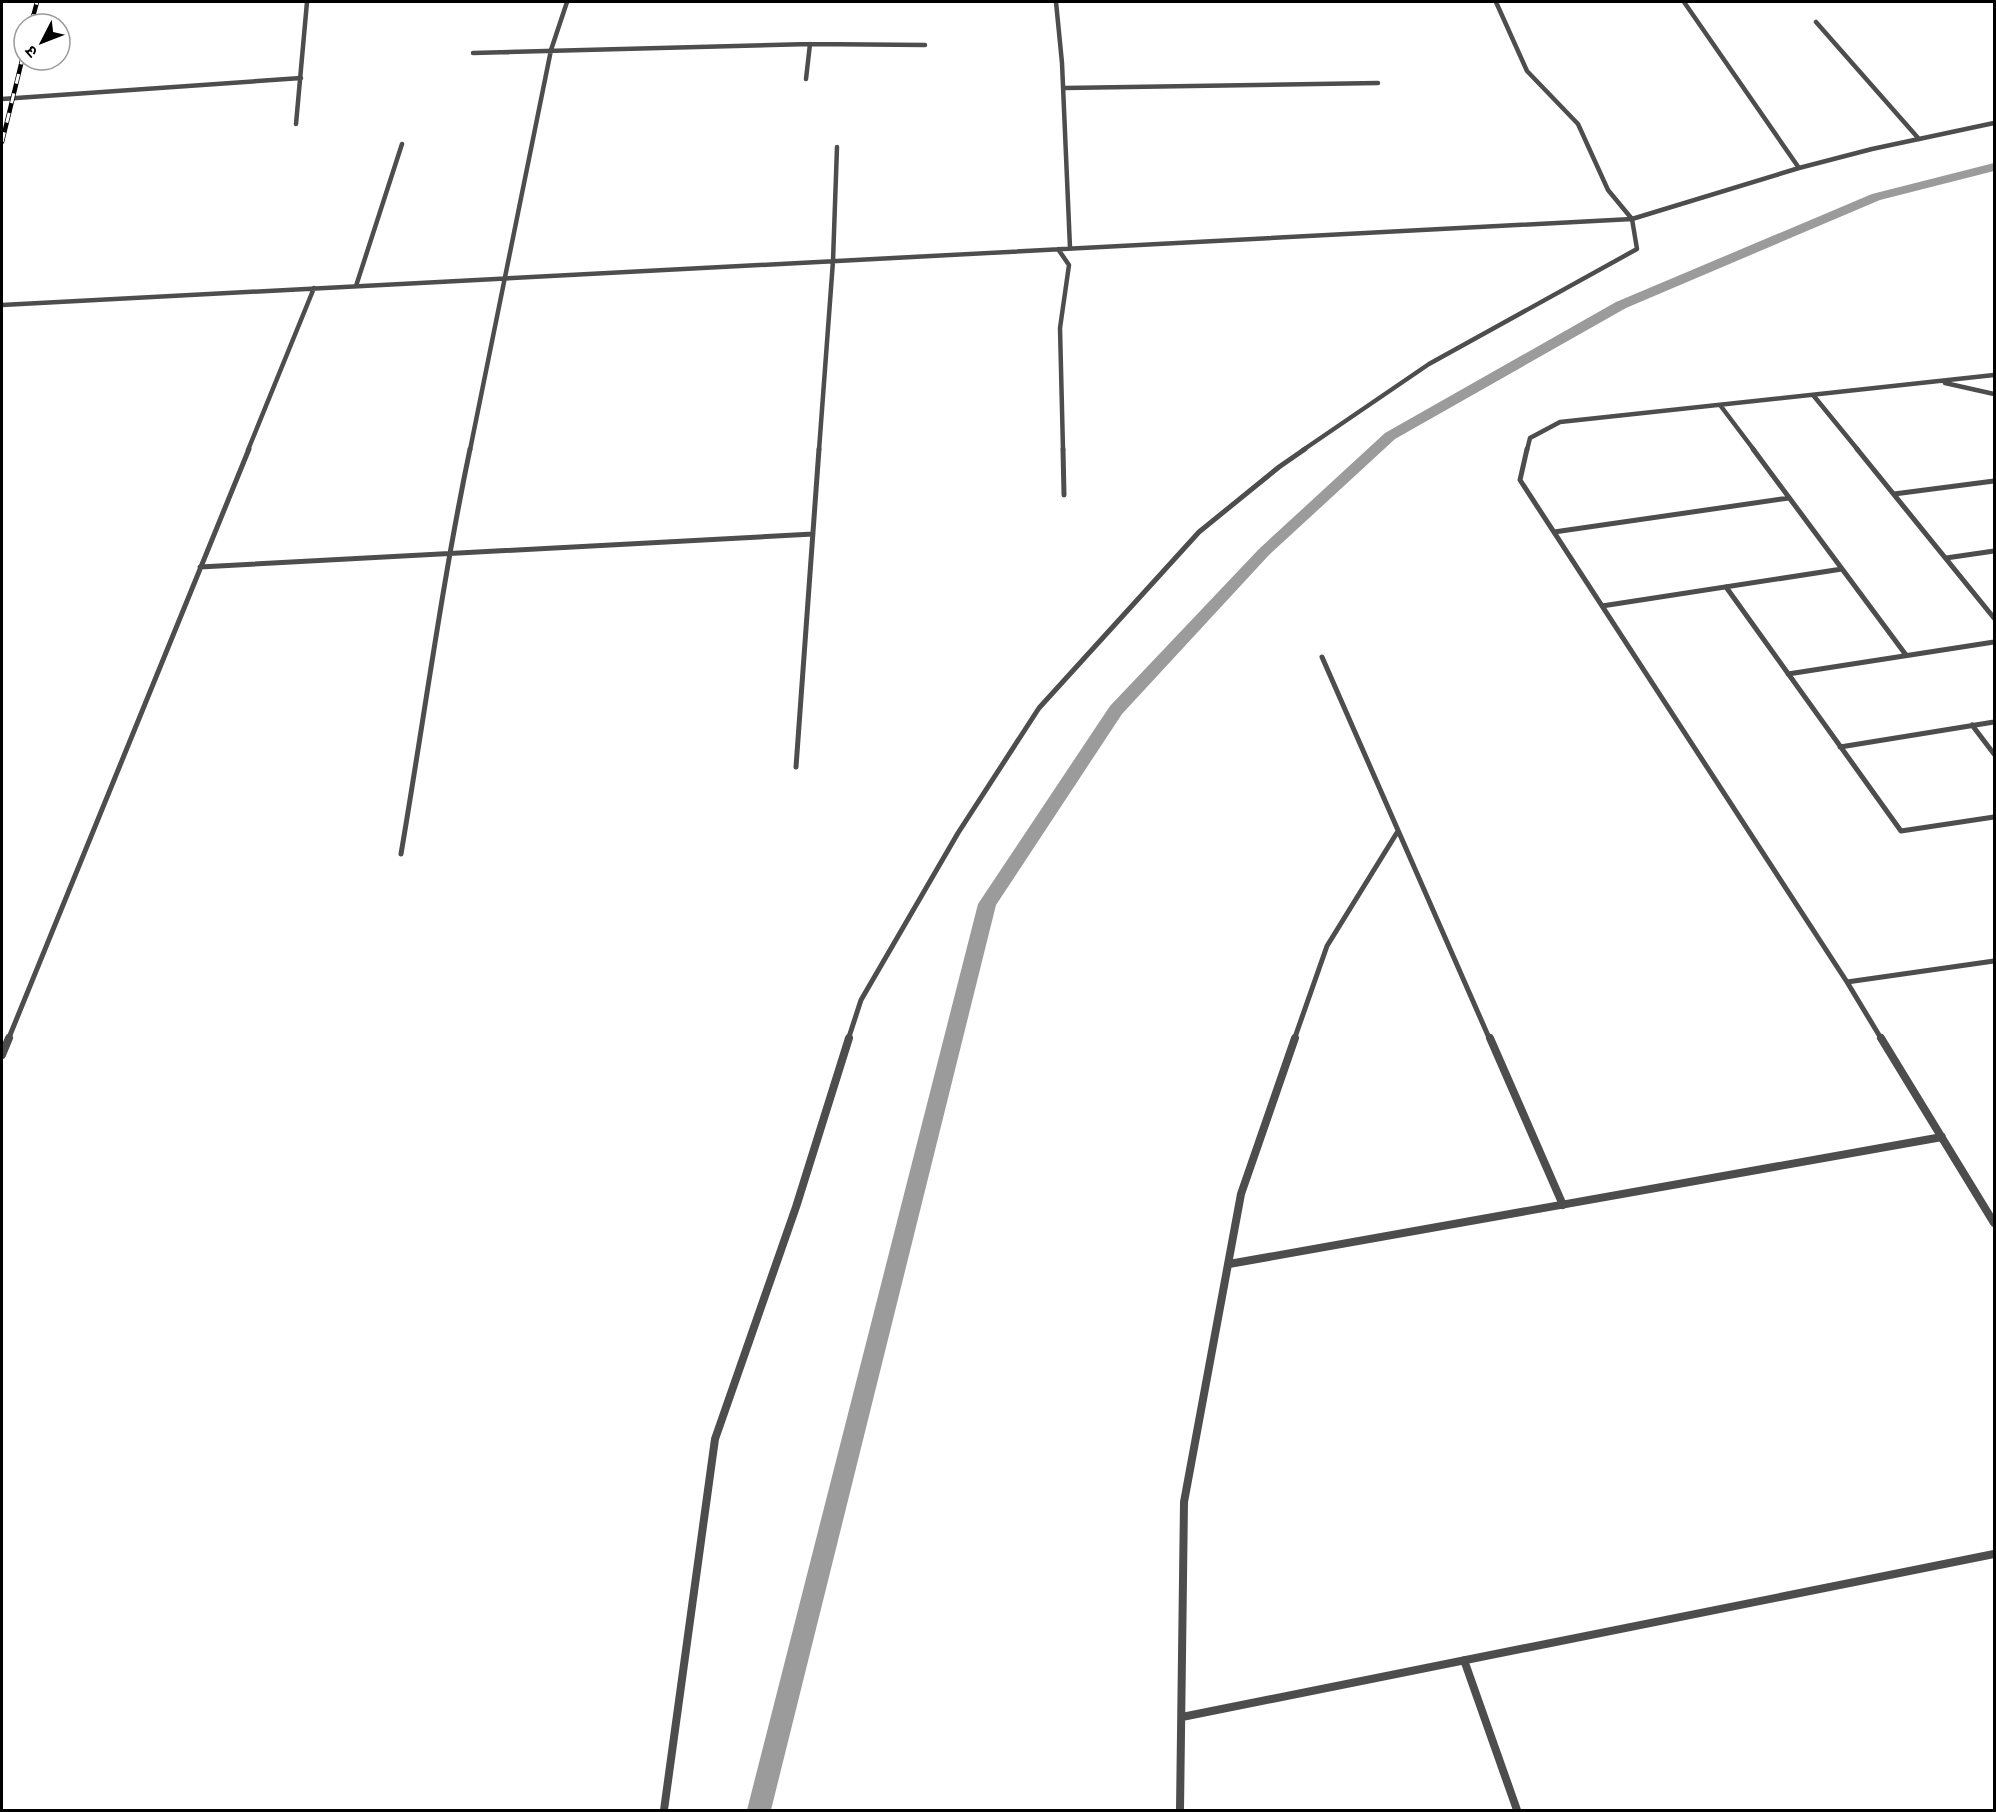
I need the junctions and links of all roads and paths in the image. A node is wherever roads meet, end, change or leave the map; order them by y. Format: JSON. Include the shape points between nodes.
{"nodes":[{"id":1,"x":307,"y":2,"type":"edge"},
{"id":2,"x":567,"y":2,"type":"edge"},
{"id":3,"x":1056,"y":2,"type":"edge"},
{"id":4,"x":1497,"y":2,"type":"edge"},
{"id":5,"x":1684,"y":2,"type":"edge"},
{"id":6,"x":1816,"y":22,"type":"dead end"},
{"id":7,"x":810,"y":44,"type":"junction"},
{"id":8,"x":925,"y":45,"type":"dead end"},
{"id":9,"x":551,"y":50,"type":"junction"},
{"id":10,"x":473,"y":53,"type":"dead end"},
{"id":11,"x":301,"y":78,"type":"junction"},
{"id":12,"x":806,"y":79,"type":"dead end"},
{"id":13,"x":1378,"y":83,"type":"dead end"},
{"id":14,"x":1065,"y":88,"type":"junction"},
{"id":15,"x":2,"y":99,"type":"edge"},
{"id":16,"x":1995,"y":123,"type":"edge"},
{"id":17,"x":296,"y":124,"type":"dead end"},
{"id":18,"x":1919,"y":139,"type":"junction"},
{"id":19,"x":402,"y":144,"type":"dead end"},
{"id":20,"x":837,"y":147,"type":"dead end"},
{"id":21,"x":1799,"y":168,"type":"junction"},
{"id":22,"x":1632,"y":219,"type":"junction"},
{"id":23,"x":1070,"y":248,"type":"junction"},
{"id":24,"x":1058,"y":249,"type":"junction"},
{"id":25,"x":833,"y":261,"type":"junction"},
{"id":26,"x":504,"y":278,"type":"junction"},
{"id":27,"x":356,"y":286,"type":"junction"},
{"id":28,"x":314,"y":288,"type":"junction"},
{"id":29,"x":2,"y":305,"type":"edge"},
{"id":30,"x":1995,"y":375,"type":"edge"},
{"id":31,"x":1940,"y":382,"type":"junction"},
{"id":32,"x":1995,"y":394,"type":"edge"},
{"id":33,"x":1813,"y":395,"type":"junction"},
{"id":34,"x":1720,"y":405,"type":"junction"},
{"id":35,"x":1995,"y":481,"type":"edge"},
{"id":36,"x":1894,"y":494,"type":"junction"},
{"id":37,"x":1064,"y":495,"type":"dead end"},
{"id":38,"x":1789,"y":498,"type":"junction"},
{"id":39,"x":1554,"y":532,"type":"junction"},
{"id":40,"x":813,"y":534,"type":"junction"},
{"id":41,"x":1995,"y":551,"type":"edge"},
{"id":42,"x":448,"y":554,"type":"junction"},
{"id":43,"x":1946,"y":558,"type":"junction"},
{"id":44,"x":200,"y":567,"type":"junction"},
{"id":45,"x":1842,"y":569,"type":"junction"},
{"id":46,"x":1726,"y":587,"type":"junction"},
{"id":47,"x":1602,"y":606,"type":"junction"},
{"id":48,"x":1995,"y":618,"type":"edge"},
{"id":49,"x":1995,"y":642,"type":"edge"},
{"id":50,"x":1906,"y":655,"type":"junction"},
{"id":51,"x":1322,"y":657,"type":"dead end"},
{"id":52,"x":1788,"y":674,"type":"junction"},
{"id":53,"x":1995,"y":722,"type":"edge"},
{"id":54,"x":1972,"y":725,"type":"junction"},
{"id":55,"x":1840,"y":747,"type":"junction"},
{"id":56,"x":1995,"y":754,"type":"edge"},
{"id":57,"x":796,"y":767,"type":"dead end"},
{"id":58,"x":1995,"y":817,"type":"edge"},
{"id":59,"x":1398,"y":831,"type":"junction"},
{"id":60,"x":401,"y":854,"type":"dead end"},
{"id":61,"x":1995,"y":961,"type":"edge"},
{"id":62,"x":1847,"y":982,"type":"junction"},
{"id":63,"x":2,"y":1055,"type":"edge"},
{"id":64,"x":1942,"y":1137,"type":"junction"},
{"id":65,"x":1563,"y":1205,"type":"junction"},
{"id":66,"x":1995,"y":1223,"type":"edge"},
{"id":67,"x":1228,"y":1264,"type":"junction"},
{"id":68,"x":1995,"y":1554,"type":"edge"},
{"id":69,"x":1464,"y":1660,"type":"junction"},
{"id":70,"x":1182,"y":1718,"type":"junction"},
{"id":71,"x":664,"y":1810,"type":"edge"},
{"id":72,"x":1180,"y":1810,"type":"edge"},
{"id":73,"x":1517,"y":1810,"type":"edge"}],
"edges":[{"from":1,"to":11,"type":"street"},
{"from":2,"to":9,"type":"street"},
{"from":3,"to":14,"type":"street"},
{"from":4,"to":22,"type":"street","via":[[1527,71],[1578,124],[1608,190]]},
{"from":5,"to":21,"type":"street"},
{"from":6,"to":18,"type":"street"},
{"from":7,"to":8,"type":"street"},
{"from":7,"to":9,"type":"street"},
{"from":7,"to":12,"type":"street"},
{"from":9,"to":10,"type":"street"},
{"from":9,"to":26,"type":"street"},
{"from":11,"to":15,"type":"street"},
{"from":11,"to":17,"type":"street"},
{"from":13,"to":14,"type":"street"},
{"from":14,"to":23,"type":"street","via":[[1065,191]]},
{"from":16,"to":18,"type":"street"},
{"from":18,"to":21,"type":"street"},
{"from":19,"to":27,"type":"street"},
{"from":20,"to":25,"type":"street"},
{"from":21,"to":22,"type":"street"},
{"from":22,"to":23,"type":"street"},
{"from":22,"to":71,"type":"street","via":[[1637,249],[1429,364],[1280,467],[1199,532],[1040,708],[958,833],[861,1000],[796,1207],[715,1439]]},
{"from":23,"to":24,"type":"street"},
{"from":24,"to":25,"type":"street"},
{"from":24,"to":37,"type":"street","via":[[1069,265],[1060,328]]},
{"from":25,"to":26,"type":"street"},
{"from":25,"to":40,"type":"street"},
{"from":26,"to":27,"type":"street"},
{"from":26,"to":42,"type":"street"},
{"from":27,"to":28,"type":"street"},
{"from":28,"to":29,"type":"street"},
{"from":28,"to":44,"type":"street"},
{"from":30,"to":31,"type":"street"},
{"from":31,"to":32,"type":"street"},
{"from":31,"to":33,"type":"street"},
{"from":33,"to":34,"type":"street"},
{"from":33,"to":36,"type":"street"},
{"from":34,"to":38,"type":"street"},
{"from":34,"to":39,"type":"street","via":[[1560,422],[1530,438],[1520,480]]},
{"from":35,"to":36,"type":"street"},
{"from":36,"to":43,"type":"street"},
{"from":38,"to":39,"type":"street"},
{"from":38,"to":45,"type":"street"},
{"from":39,"to":47,"type":"street"},
{"from":40,"to":42,"type":"street"},
{"from":40,"to":57,"type":"street"},
{"from":41,"to":43,"type":"street"},
{"from":42,"to":44,"type":"street"},
{"from":42,"to":60,"type":"street"},
{"from":43,"to":48,"type":"street"},
{"from":44,"to":63,"type":"street"},
{"from":45,"to":46,"type":"street"},
{"from":45,"to":50,"type":"street"},
{"from":46,"to":47,"type":"street"},
{"from":46,"to":52,"type":"street"},
{"from":47,"to":62,"type":"street"},
{"from":49,"to":50,"type":"street"},
{"from":50,"to":52,"type":"street"},
{"from":51,"to":59,"type":"street"},
{"from":52,"to":55,"type":"street"},
{"from":53,"to":54,"type":"street"},
{"from":54,"to":55,"type":"street"},
{"from":54,"to":56,"type":"street"},
{"from":55,"to":58,"type":"street","via":[[1901,831]]},
{"from":59,"to":65,"type":"street"},
{"from":59,"to":67,"type":"street","via":[[1327,946],[1241,1194]]},
{"from":61,"to":62,"type":"street"},
{"from":62,"to":64,"type":"street"},
{"from":64,"to":65,"type":"street"},
{"from":64,"to":66,"type":"street"},
{"from":65,"to":67,"type":"street"},
{"from":67,"to":70,"type":"street","via":[[1184,1502]]},
{"from":68,"to":69,"type":"street"},
{"from":69,"to":70,"type":"street"},
{"from":69,"to":73,"type":"street"},
{"from":70,"to":72,"type":"street"}]}
